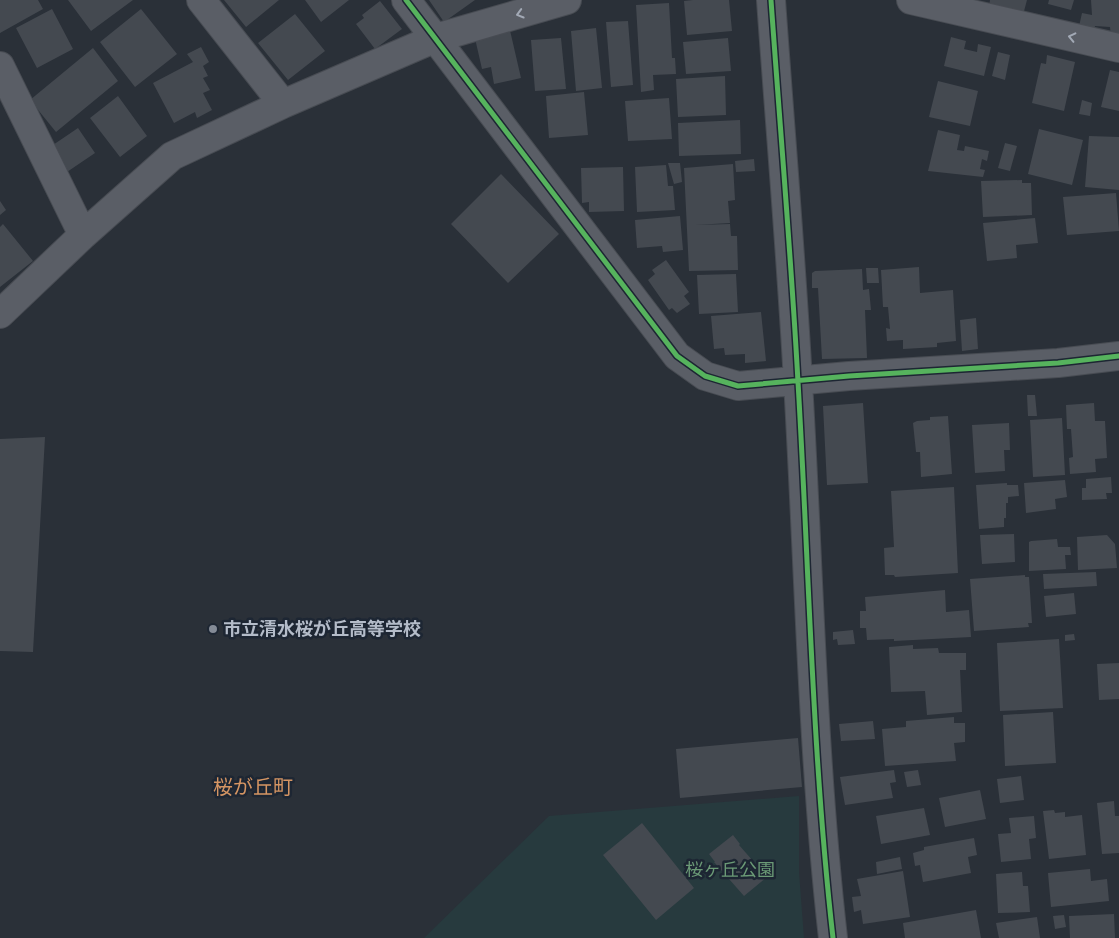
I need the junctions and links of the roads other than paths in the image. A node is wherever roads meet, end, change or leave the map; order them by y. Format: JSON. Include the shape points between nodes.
{"nodes":[{"id":1,"x":201,"y":0,"type":"edge"},
{"id":2,"x":406,"y":0,"type":"edge"},
{"id":3,"x":567,"y":0,"type":"edge"},
{"id":4,"x":771,"y":0,"type":"edge"},
{"id":5,"x":911,"y":0,"type":"edge"},
{"id":6,"x":436,"y":38,"type":"junction"},
{"id":7,"x":1119,"y":48,"type":"edge"},
{"id":8,"x":0,"y":66,"type":"edge"},
{"id":9,"x":283,"y":104,"type":"junction"},
{"id":10,"x":83,"y":235,"type":"junction"},
{"id":11,"x":0,"y":314,"type":"edge"},
{"id":12,"x":1119,"y":356,"type":"edge"},
{"id":13,"x":798,"y":381,"type":"junction"},
{"id":14,"x":833,"y":938,"type":"edge"}],
"edges":[{"from":1,"to":9,"type":"street"},
{"from":2,"to":6,"type":"street"},
{"from":3,"to":6,"type":"street","one_way":true},
{"from":4,"to":13,"type":"street"},
{"from":7,"to":5,"type":"street","one_way":true},
{"from":6,"to":9,"type":"street"},
{"from":6,"to":13,"type":"street","via":[[677,356],[705,376],[738,386]]},
{"from":8,"to":10,"type":"street"},
{"from":9,"to":10,"type":"street","via":[[172,156]]},
{"from":10,"to":11,"type":"street"},
{"from":12,"to":13,"type":"street"},
{"from":13,"to":14,"type":"street","via":[[814,704]]}]}
